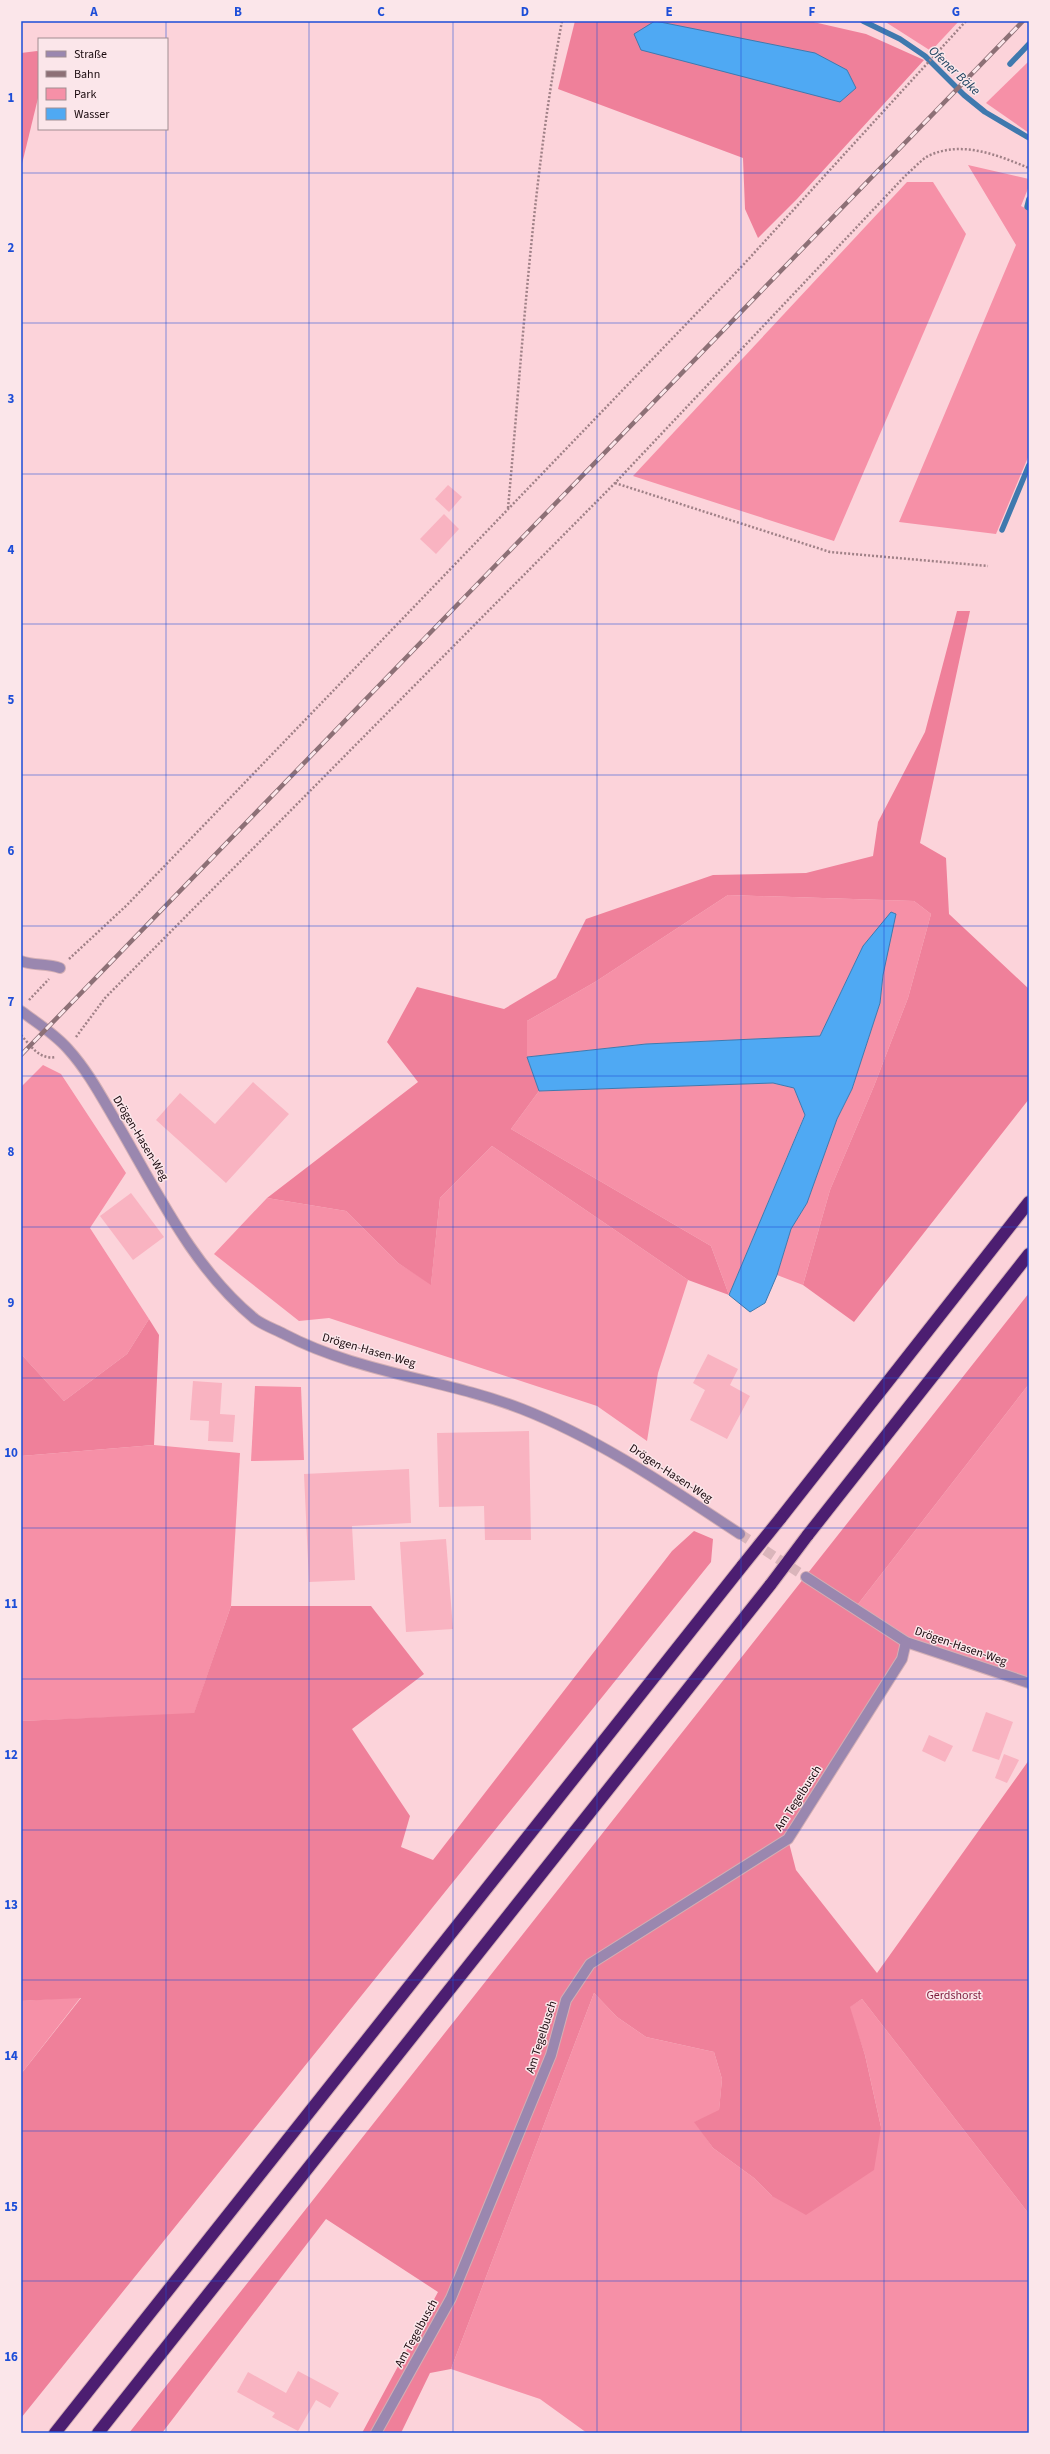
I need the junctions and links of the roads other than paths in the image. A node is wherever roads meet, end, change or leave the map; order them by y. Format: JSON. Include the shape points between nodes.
{"nodes":[{"id":1,"x":21,"y":962,"type":"edge"},
{"id":2,"x":60,"y":968,"type":"road end"},
{"id":3,"x":23,"y":1008,"type":"edge"},
{"id":4,"x":1029,"y":1202,"type":"edge"},
{"id":5,"x":1029,"y":1254,"type":"edge"},
{"id":6,"x":740,"y":1534,"type":"tunnel mouth"},
{"id":7,"x":806,"y":1576,"type":"tunnel mouth"},
{"id":8,"x":906,"y":1642,"type":"junction"},
{"id":9,"x":1029,"y":1683,"type":"edge"},
{"id":10,"x":55,"y":2433,"type":"edge"},
{"id":11,"x":98,"y":2433,"type":"edge"},
{"id":12,"x":376,"y":2433,"type":"edge"}],
"edges":[{"from":1,"to":2,"type":"street","via":[[49,964]]},
{"from":3,"to":6,"type":"street","name":"Drögen-Hasen-Weg","via":[[68,1048],[89,1076],[192,1248],[229,1295],[257,1320],[300,1342],[338,1357],[427,1380],[522,1409],[620,1456]]},
{"from":4,"to":10,"type":"highway","bridge":true},
{"from":5,"to":11,"type":"highway","bridge":true,"via":[[771,1584]]},
{"from":7,"to":8,"type":"street","name":"Drögen-Hasen-Weg"},
{"from":8,"to":9,"type":"street","name":"Drögen-Hasen-Weg"},
{"from":8,"to":12,"type":"street","name":"Am Tegelbusch","via":[[902,1659],[788,1839],[590,1964],[566,2000],[551,2055],[450,2298]]}]}
